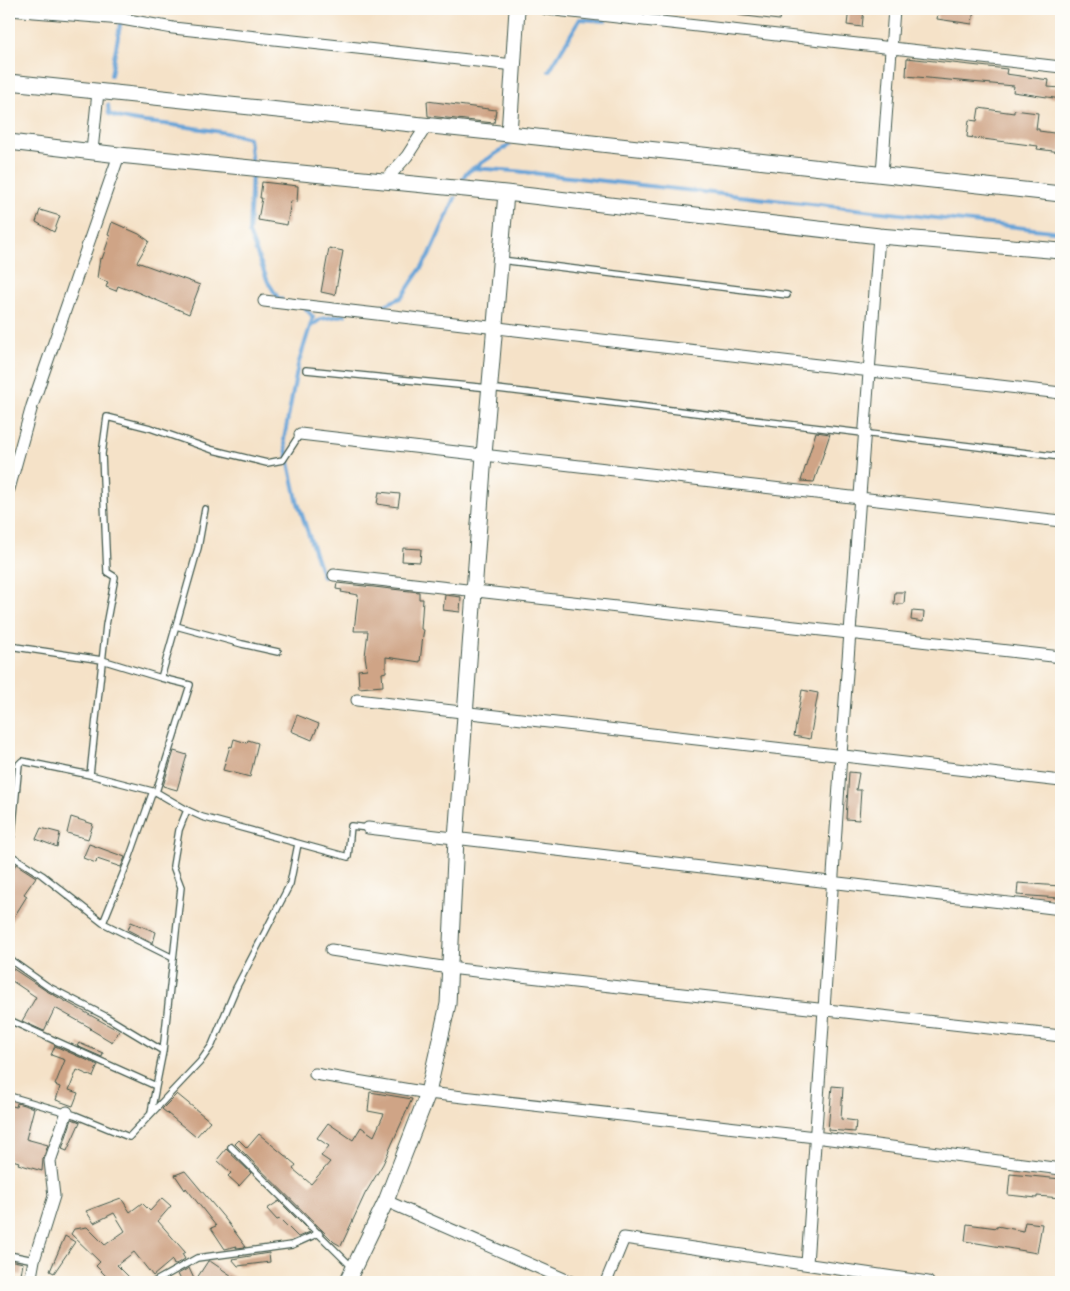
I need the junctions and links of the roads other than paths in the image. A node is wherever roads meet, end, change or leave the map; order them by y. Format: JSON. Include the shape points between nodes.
{"nodes":[{"id":1,"x":518,"y":9,"type":"edge"},
{"id":2,"x":546,"y":9,"type":"edge"},
{"id":3,"x":894,"y":9,"type":"edge"},
{"id":4,"x":9,"y":10,"type":"edge"},
{"id":5,"x":891,"y":48,"type":"junction"},
{"id":6,"x":514,"y":65,"type":"junction"},
{"id":7,"x":1061,"y":67,"type":"edge"},
{"id":8,"x":9,"y":82,"type":"edge"},
{"id":9,"x":98,"y":92,"type":"junction"},
{"id":10,"x":427,"y":125,"type":"junction"},
{"id":11,"x":509,"y":134,"type":"junction"},
{"id":12,"x":9,"y":142,"type":"edge"},
{"id":13,"x":92,"y":151,"type":"junction"},
{"id":14,"x":119,"y":155,"type":"junction"},
{"id":15,"x":882,"y":174,"type":"junction"},
{"id":16,"x":385,"y":181,"type":"junction"},
{"id":17,"x":506,"y":193,"type":"junction"},
{"id":18,"x":1061,"y":194,"type":"edge"},
{"id":19,"x":879,"y":236,"type":"junction"},
{"id":20,"x":1061,"y":251,"type":"edge"},
{"id":21,"x":500,"y":260,"type":"junction"},
{"id":22,"x":787,"y":294,"type":"dead end"},
{"id":23,"x":264,"y":301,"type":"dead end"},
{"id":24,"x":494,"y":328,"type":"junction"},
{"id":25,"x":306,"y":370,"type":"dead end"},
{"id":26,"x":870,"y":371,"type":"junction"},
{"id":27,"x":490,"y":388,"type":"junction"},
{"id":28,"x":1061,"y":392,"type":"edge"},
{"id":29,"x":300,"y":434,"type":"joint"},
{"id":30,"x":865,"y":434,"type":"junction"},
{"id":31,"x":484,"y":455,"type":"junction"},
{"id":32,"x":1061,"y":457,"type":"edge"},
{"id":33,"x":9,"y":489,"type":"edge"},
{"id":34,"x":859,"y":498,"type":"junction"},
{"id":35,"x":205,"y":508,"type":"dead end"},
{"id":36,"x":1061,"y":521,"type":"edge"},
{"id":37,"x":334,"y":575,"type":"dead end"},
{"id":38,"x":474,"y":591,"type":"junction"},
{"id":39,"x":176,"y":626,"type":"junction"},
{"id":40,"x":849,"y":633,"type":"junction"},
{"id":41,"x":9,"y":646,"type":"edge"},
{"id":42,"x":278,"y":652,"type":"dead end"},
{"id":43,"x":1061,"y":657,"type":"edge"},
{"id":44,"x":102,"y":660,"type":"junction"},
{"id":45,"x":161,"y":678,"type":"junction"},
{"id":46,"x":357,"y":700,"type":"dead end"},
{"id":47,"x":466,"y":712,"type":"junction"},
{"id":48,"x":841,"y":755,"type":"junction"},
{"id":49,"x":90,"y":775,"type":"junction"},
{"id":50,"x":1061,"y":781,"type":"edge"},
{"id":51,"x":155,"y":791,"type":"junction"},
{"id":52,"x":186,"y":810,"type":"junction"},
{"id":53,"x":368,"y":828,"type":"joint"},
{"id":54,"x":456,"y":838,"type":"junction"},
{"id":55,"x":9,"y":844,"type":"edge"},
{"id":56,"x":298,"y":844,"type":"junction"},
{"id":57,"x":9,"y":854,"type":"edge"},
{"id":58,"x":833,"y":883,"type":"junction"},
{"id":59,"x":1061,"y":909,"type":"edge"},
{"id":60,"x":103,"y":923,"type":"junction"},
{"id":61,"x":332,"y":950,"type":"dead end"},
{"id":62,"x":173,"y":958,"type":"junction"},
{"id":63,"x":9,"y":959,"type":"edge"},
{"id":64,"x":450,"y":968,"type":"junction"},
{"id":65,"x":823,"y":1009,"type":"junction"},
{"id":66,"x":9,"y":1020,"type":"edge"},
{"id":67,"x":1061,"y":1036,"type":"edge"},
{"id":68,"x":163,"y":1050,"type":"junction"},
{"id":69,"x":315,"y":1074,"type":"dead end"},
{"id":70,"x":156,"y":1086,"type":"junction"},
{"id":71,"x":428,"y":1093,"type":"junction"},
{"id":72,"x":9,"y":1096,"type":"edge"},
{"id":73,"x":67,"y":1112,"type":"junction"},
{"id":74,"x":151,"y":1114,"type":"junction"},
{"id":75,"x":815,"y":1138,"type":"junction"},
{"id":76,"x":232,"y":1147,"type":"dead end"},
{"id":77,"x":1061,"y":1169,"type":"edge"},
{"id":78,"x":386,"y":1201,"type":"junction"},
{"id":79,"x":318,"y":1233,"type":"junction"},
{"id":80,"x":9,"y":1255,"type":"edge"},
{"id":81,"x":34,"y":1260,"type":"junction"},
{"id":82,"x":807,"y":1264,"type":"junction"},
{"id":83,"x":350,"y":1275,"type":"edge"},
{"id":84,"x":30,"y":1282,"type":"edge"},
{"id":85,"x":154,"y":1282,"type":"edge"},
{"id":86,"x":572,"y":1282,"type":"edge"},
{"id":87,"x":606,"y":1282,"type":"edge"},
{"id":88,"x":928,"y":1282,"type":"edge"}],
"edges":[{"from":1,"to":6,"type":"street"},
{"from":2,"to":5,"type":"street"},
{"from":3,"to":5,"type":"street"},
{"from":4,"to":6,"type":"street","via":[[122,19],[174,28]]},
{"from":5,"to":7,"type":"street"},
{"from":5,"to":15,"type":"street"},
{"from":6,"to":11,"type":"street"},
{"from":8,"to":9,"type":"street"},
{"from":9,"to":10,"type":"street"},
{"from":9,"to":13,"type":"street"},
{"from":10,"to":11,"type":"street"},
{"from":10,"to":16,"type":"street","via":[[407,156]]},
{"from":11,"to":15,"type":"street"},
{"from":12,"to":13,"type":"street"},
{"from":13,"to":14,"type":"street"},
{"from":14,"to":16,"type":"street"},
{"from":14,"to":33,"type":"street","via":[[32,406]]},
{"from":15,"to":18,"type":"street"},
{"from":16,"to":17,"type":"street"},
{"from":17,"to":19,"type":"street"},
{"from":17,"to":21,"type":"street"},
{"from":19,"to":20,"type":"street"},
{"from":19,"to":26,"type":"street"},
{"from":21,"to":22,"type":"lane"},
{"from":21,"to":24,"type":"street"},
{"from":23,"to":24,"type":"street"},
{"from":24,"to":26,"type":"street"},
{"from":24,"to":27,"type":"street"},
{"from":25,"to":27,"type":"lane"},
{"from":26,"to":28,"type":"street"},
{"from":26,"to":30,"type":"street"},
{"from":27,"to":30,"type":"lane"},
{"from":27,"to":31,"type":"street"},
{"from":29,"to":31,"type":"street"},
{"from":29,"to":44,"type":"lane","via":[[283,460],[267,464],[107,417],[102,454],[107,572],[115,577]]},
{"from":30,"to":32,"type":"lane"},
{"from":30,"to":34,"type":"street"},
{"from":31,"to":34,"type":"street"},
{"from":31,"to":38,"type":"street"},
{"from":34,"to":36,"type":"street"},
{"from":34,"to":40,"type":"street"},
{"from":35,"to":39,"type":"lane","via":[[198,548]]},
{"from":37,"to":38,"type":"street"},
{"from":38,"to":40,"type":"street"},
{"from":38,"to":47,"type":"street"},
{"from":39,"to":42,"type":"lane"},
{"from":39,"to":45,"type":"lane"},
{"from":40,"to":43,"type":"street"},
{"from":40,"to":48,"type":"street"},
{"from":41,"to":44,"type":"lane"},
{"from":44,"to":45,"type":"lane"},
{"from":44,"to":49,"type":"lane"},
{"from":45,"to":51,"type":"lane","via":[[190,685]]},
{"from":46,"to":47,"type":"street"},
{"from":47,"to":48,"type":"street"},
{"from":47,"to":54,"type":"street"},
{"from":48,"to":50,"type":"street"},
{"from":48,"to":58,"type":"street"},
{"from":49,"to":51,"type":"lane"},
{"from":49,"to":55,"type":"lane","via":[[22,761]]},
{"from":51,"to":52,"type":"lane"},
{"from":51,"to":60,"type":"lane"},
{"from":52,"to":56,"type":"lane"},
{"from":52,"to":62,"type":"lane","via":[[173,866],[181,887]]},
{"from":53,"to":54,"type":"street"},
{"from":53,"to":56,"type":"lane","via":[[351,826],[348,857]]},
{"from":54,"to":58,"type":"street"},
{"from":54,"to":64,"type":"street"},
{"from":56,"to":74,"type":"lane","via":[[290,884],[236,988],[212,1045]]},
{"from":57,"to":60,"type":"lane","via":[[42,874]]},
{"from":58,"to":59,"type":"street"},
{"from":58,"to":65,"type":"street"},
{"from":60,"to":62,"type":"lane"},
{"from":61,"to":64,"type":"street"},
{"from":62,"to":68,"type":"lane"},
{"from":63,"to":68,"type":"lane","via":[[47,986]]},
{"from":64,"to":65,"type":"street"},
{"from":64,"to":71,"type":"street","via":[[448,1004]]},
{"from":65,"to":67,"type":"street"},
{"from":65,"to":75,"type":"street"},
{"from":66,"to":70,"type":"lane"},
{"from":68,"to":70,"type":"lane"},
{"from":69,"to":71,"type":"street"},
{"from":70,"to":74,"type":"lane"},
{"from":71,"to":75,"type":"street"},
{"from":71,"to":78,"type":"street"},
{"from":72,"to":73,"type":"lane"},
{"from":73,"to":74,"type":"lane","via":[[129,1137]]},
{"from":73,"to":81,"type":"street","via":[[50,1161],[54,1196]]},
{"from":75,"to":77,"type":"street"},
{"from":75,"to":82,"type":"street"},
{"from":76,"to":79,"type":"lane"},
{"from":78,"to":83,"type":"street"},
{"from":78,"to":86,"type":"street"},
{"from":79,"to":83,"type":"lane"},
{"from":79,"to":85,"type":"lane","via":[[292,1245],[197,1258]]},
{"from":80,"to":81,"type":"lane"},
{"from":81,"to":84,"type":"street"},
{"from":82,"to":87,"type":"street","via":[[624,1238]]},
{"from":82,"to":88,"type":"street"}]}
